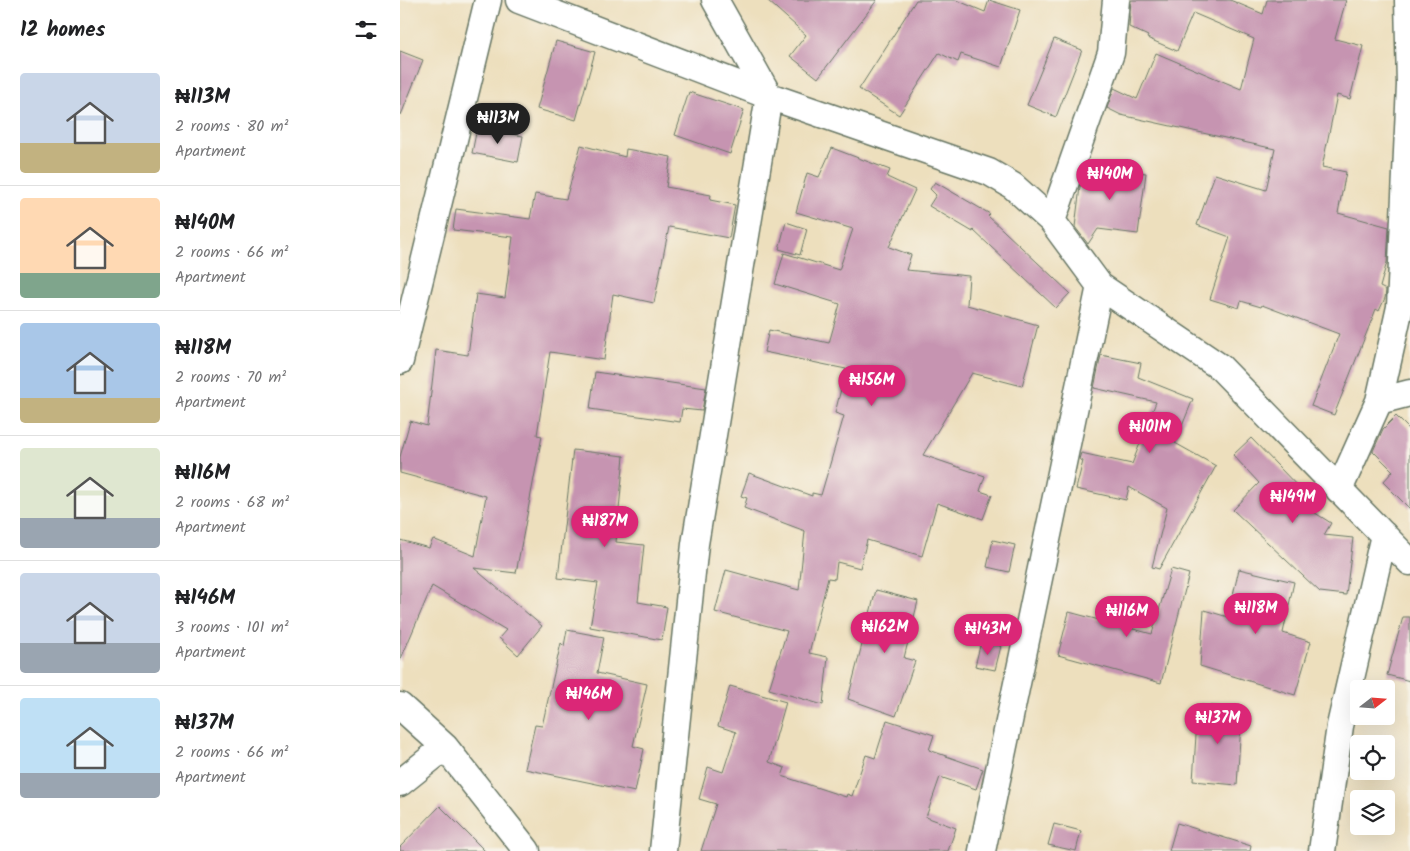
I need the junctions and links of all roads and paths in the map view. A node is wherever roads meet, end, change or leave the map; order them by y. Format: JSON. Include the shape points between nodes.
{"nodes":[{"id":1,"x":488,"y":0,"type":"edge"},
{"id":2,"x":520,"y":0,"type":"edge"},
{"id":3,"x":715,"y":0,"type":"edge"},
{"id":4,"x":1116,"y":0,"type":"edge"},
{"id":5,"x":1408,"y":0,"type":"edge"},
{"id":6,"x":769,"y":96,"type":"junction"},
{"id":7,"x":1052,"y":221,"type":"junction"},
{"id":8,"x":1100,"y":286,"type":"junction"},
{"id":9,"x":400,"y":361,"type":"edge"},
{"id":10,"x":1410,"y":393,"type":"edge"},
{"id":11,"x":1379,"y":402,"type":"junction"},
{"id":12,"x":1339,"y":490,"type":"junction"},
{"id":13,"x":1384,"y":535,"type":"junction"},
{"id":14,"x":1410,"y":562,"type":"edge"},
{"id":15,"x":400,"y":706,"type":"edge"},
{"id":16,"x":445,"y":746,"type":"junction"},
{"id":17,"x":400,"y":783,"type":"edge"},
{"id":18,"x":527,"y":851,"type":"edge"},
{"id":19,"x":663,"y":851,"type":"edge"},
{"id":20,"x":982,"y":851,"type":"edge"},
{"id":21,"x":1322,"y":851,"type":"edge"}],
"edges":[{"from":1,"to":9,"type":"street"},
{"from":2,"to":6,"type":"street"},
{"from":3,"to":6,"type":"street"},
{"from":4,"to":7,"type":"street","via":[[1111,53]]},
{"from":5,"to":11,"type":"street","via":[[1410,85],[1400,307]]},
{"from":6,"to":7,"type":"street","via":[[989,172],[1013,186]]},
{"from":6,"to":19,"type":"street","via":[[695,544]]},
{"from":7,"to":8,"type":"street"},
{"from":8,"to":12,"type":"street","via":[[1220,367]]},
{"from":8,"to":20,"type":"street"},
{"from":10,"to":11,"type":"street"},
{"from":11,"to":12,"type":"street"},
{"from":12,"to":13,"type":"street"},
{"from":13,"to":14,"type":"street"},
{"from":13,"to":21,"type":"street","via":[[1340,726]]},
{"from":15,"to":16,"type":"street"},
{"from":16,"to":17,"type":"street"},
{"from":16,"to":18,"type":"street"}]}
